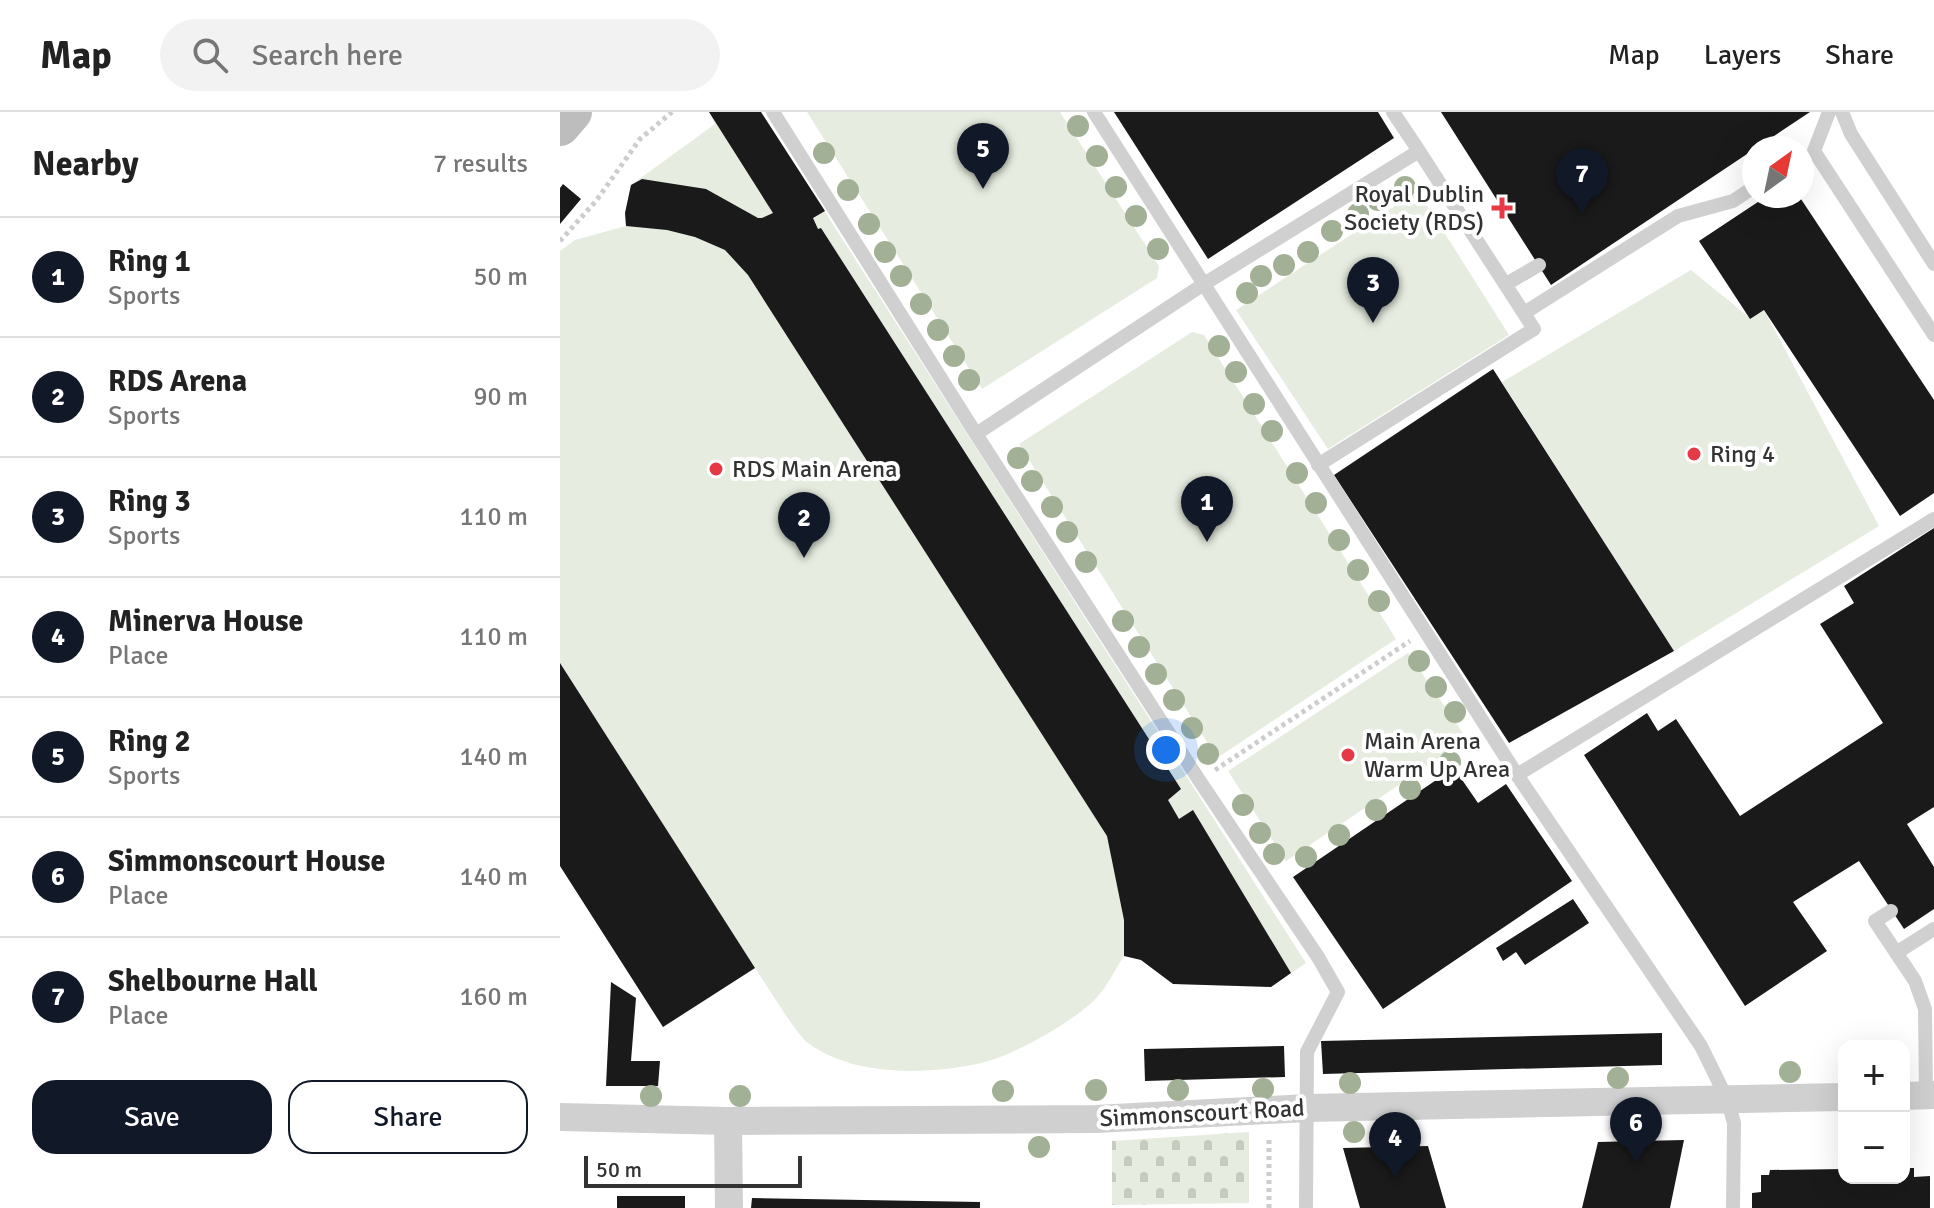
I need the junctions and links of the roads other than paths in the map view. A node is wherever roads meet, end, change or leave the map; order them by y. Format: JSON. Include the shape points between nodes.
{"nodes":[{"id":1,"x":572,"y":112,"type":"edge"},
{"id":2,"x":773,"y":112,"type":"edge"},
{"id":3,"x":1094,"y":112,"type":"edge"},
{"id":4,"x":1393,"y":112,"type":"edge"},
{"id":5,"x":1829,"y":112,"type":"edge"},
{"id":6,"x":1842,"y":112,"type":"edge"},
{"id":7,"x":560,"y":126,"type":"edge"},
{"id":8,"x":1814,"y":143,"type":"edge"},
{"id":9,"x":1419,"y":151,"type":"junction"},
{"id":10,"x":1814,"y":164,"type":"edge"},
{"id":11,"x":1742,"y":195,"type":"edge"},
{"id":12,"x":1934,"y":264,"type":"edge"},
{"id":13,"x":1539,"y":265,"type":"dead end"},
{"id":14,"x":1204,"y":284,"type":"junction"},
{"id":15,"x":1506,"y":284,"type":"junction"},
{"id":16,"x":1524,"y":313,"type":"junction"},
{"id":17,"x":1934,"y":335,"type":"edge"},
{"id":18,"x":976,"y":434,"type":"junction"},
{"id":19,"x":1318,"y":465,"type":"junction"},
{"id":20,"x":1934,"y":519,"type":"edge"},
{"id":21,"x":1517,"y":775,"type":"junction"},
{"id":22,"x":1891,"y":911,"type":"dead end"},
{"id":23,"x":1934,"y":929,"type":"edge"},
{"id":24,"x":1896,"y":953,"type":"junction"},
{"id":25,"x":1921,"y":1096,"type":"edge"},
{"id":26,"x":1838,"y":1097,"type":"edge"},
{"id":27,"x":1727,"y":1099,"type":"junction"},
{"id":28,"x":1307,"y":1108,"type":"junction"},
{"id":29,"x":560,"y":1117,"type":"edge"},
{"id":30,"x":728,"y":1121,"type":"junction"},
{"id":31,"x":729,"y":1208,"type":"edge"},
{"id":32,"x":1306,"y":1208,"type":"edge"},
{"id":33,"x":1733,"y":1208,"type":"edge"}],
"edges":[{"from":1,"to":7,"type":"main road"},
{"from":2,"to":18,"type":"lane"},
{"from":3,"to":14,"type":"lane"},
{"from":4,"to":9,"type":"lane"},
{"from":5,"to":8,"type":"lane"},
{"from":6,"to":12,"type":"lane"},
{"from":9,"to":14,"type":"lane"},
{"from":9,"to":15,"type":"lane"},
{"from":10,"to":17,"type":"lane"},
{"from":11,"to":16,"type":"lane","via":[[1678,216]]},
{"from":13,"to":15,"type":"lane"},
{"from":14,"to":18,"type":"lane"},
{"from":14,"to":19,"type":"lane"},
{"from":15,"to":16,"type":"lane"},
{"from":16,"to":19,"type":"lane","via":[[1534,329]]},
{"from":18,"to":28,"type":"lane","via":[[1338,992],[1307,1052]]},
{"from":19,"to":21,"type":"lane"},
{"from":20,"to":21,"type":"lane"},
{"from":21,"to":27,"type":"lane","via":[[1701,1046]]},
{"from":22,"to":24,"type":"lane","via":[[1875,921]]},
{"from":23,"to":24,"type":"lane"},
{"from":24,"to":25,"type":"lane","via":[[1925,1009]]},
{"from":26,"to":27,"type":"street","name":"Simmonscourt Road"},
{"from":27,"to":28,"type":"street","name":"Simmonscourt Road"},
{"from":27,"to":33,"type":"lane","via":[[1734,1123]]},
{"from":28,"to":30,"type":"street","name":"Simmonscourt Road","via":[[1096,1119]]},
{"from":28,"to":32,"type":"lane"},
{"from":29,"to":30,"type":"street","name":"Simmonscourt Road"},
{"from":30,"to":31,"type":"street"}]}
